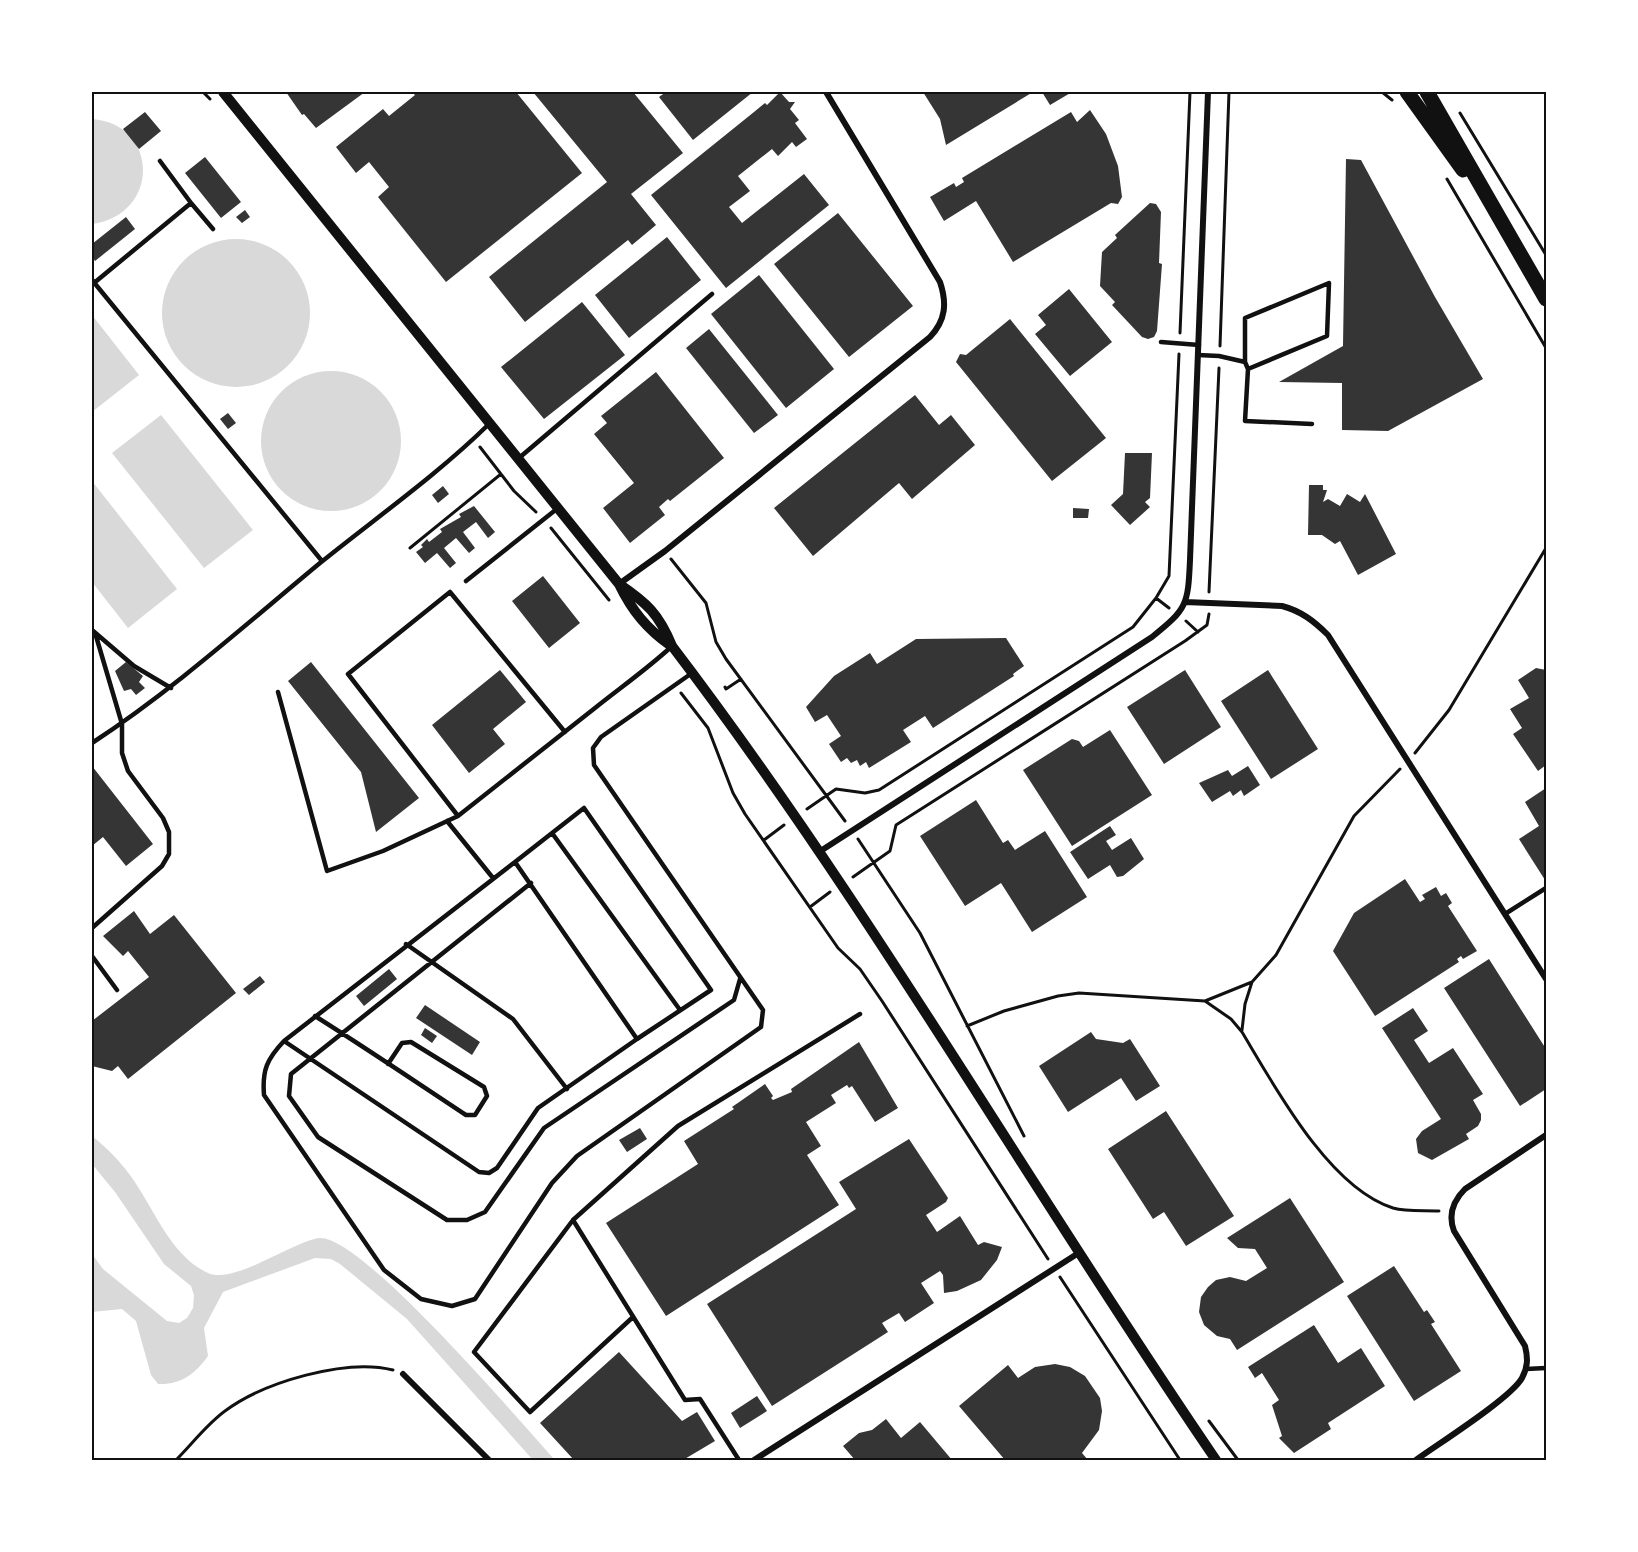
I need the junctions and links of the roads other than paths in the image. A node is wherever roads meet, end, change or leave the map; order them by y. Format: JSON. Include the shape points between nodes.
{"nodes":[{"id":1,"x":223,"y":92,"type":"edge"},
{"id":2,"x":826,"y":92,"type":"edge"},
{"id":3,"x":1209,"y":92,"type":"edge"},
{"id":4,"x":1407,"y":92,"type":"edge"},
{"id":5,"x":1427,"y":92,"type":"edge"},
{"id":6,"x":160,"y":161,"type":"dead end"},
{"id":7,"x":1478,"y":184,"type":"junction"},
{"id":8,"x":191,"y":203,"type":"junction"},
{"id":9,"x":213,"y":229,"type":"dead end"},
{"id":10,"x":93,"y":281,"type":"edge"},
{"id":11,"x":712,"y":294,"type":"dead end"},
{"id":12,"x":1546,"y":299,"type":"edge"},
{"id":13,"x":1161,"y":342,"type":"dead end"},
{"id":14,"x":1199,"y":345,"type":"junction"},
{"id":15,"x":1198,"y":355,"type":"junction"},
{"id":16,"x":1245,"y":362,"type":"junction"},
{"id":17,"x":1248,"y":369,"type":"junction"},
{"id":18,"x":490,"y":423,"type":"junction"},
{"id":19,"x":1312,"y":424,"type":"dead end"},
{"id":20,"x":519,"y":459,"type":"junction"},
{"id":21,"x":558,"y":507,"type":"junction"},
{"id":22,"x":322,"y":561,"type":"junction"},
{"id":23,"x":466,"y":581,"type":"dead end"},
{"id":24,"x":620,"y":584,"type":"junction"},
{"id":25,"x":1185,"y":602,"type":"junction"},
{"id":26,"x":92,"y":630,"type":"edge"},
{"id":27,"x":96,"y":636,"type":"junction"},
{"id":28,"x":672,"y":646,"type":"junction"},
{"id":29,"x":692,"y":673,"type":"junction"},
{"id":30,"x":171,"y":688,"type":"junction"},
{"id":31,"x":278,"y":692,"type":"dead end"},
{"id":32,"x":122,"y":724,"type":"junction"},
{"id":33,"x":565,"y":732,"type":"junction"},
{"id":34,"x":92,"y":743,"type":"edge"},
{"id":35,"x":458,"y":816,"type":"junction"},
{"id":36,"x":447,"y":821,"type":"junction"},
{"id":37,"x":552,"y":833,"type":"junction"},
{"id":38,"x":818,"y":852,"type":"junction"},
{"id":39,"x":515,"y":861,"type":"junction"},
{"id":40,"x":493,"y":878,"type":"junction"},
{"id":41,"x":531,"y":883,"type":"junction"},
{"id":42,"x":1546,"y":888,"type":"edge"},
{"id":43,"x":1505,"y":914,"type":"junction"},
{"id":44,"x":92,"y":928,"type":"edge"},
{"id":45,"x":406,"y":944,"type":"junction"},
{"id":46,"x":92,"y":956,"type":"edge"},
{"id":47,"x":429,"y":962,"type":"junction"},
{"id":48,"x":740,"y":979,"type":"junction"},
{"id":49,"x":1546,"y":979,"type":"edge"},
{"id":50,"x":117,"y":990,"type":"dead end"},
{"id":51,"x":680,"y":1010,"type":"junction"},
{"id":52,"x":860,"y":1014,"type":"dead end"},
{"id":53,"x":315,"y":1016,"type":"junction"},
{"id":54,"x":340,"y":1032,"type":"junction"},
{"id":55,"x":637,"y":1040,"type":"junction"},
{"id":56,"x":284,"y":1041,"type":"junction"},
{"id":57,"x":308,"y":1058,"type":"junction"},
{"id":58,"x":388,"y":1064,"type":"junction"},
{"id":59,"x":567,"y":1089,"type":"junction"},
{"id":60,"x":1546,"y":1135,"type":"edge"},
{"id":61,"x":573,"y":1220,"type":"junction"},
{"id":62,"x":1077,"y":1254,"type":"junction"},
{"id":63,"x":633,"y":1317,"type":"junction"},
{"id":64,"x":1526,"y":1369,"type":"junction"},
{"id":65,"x":1545,"y":1369,"type":"edge"},
{"id":66,"x":403,"y":1374,"type":"road end"},
{"id":67,"x":489,"y":1461,"type":"edge"},
{"id":68,"x":740,"y":1461,"type":"edge"},
{"id":69,"x":754,"y":1461,"type":"edge"},
{"id":70,"x":1216,"y":1461,"type":"edge"},
{"id":71,"x":1416,"y":1461,"type":"edge"}],
"edges":[{"from":1,"to":18,"type":"street"},
{"from":2,"to":24,"type":"street","via":[[940,282],[945,304],[940,327],[665,552]]},
{"from":3,"to":14,"type":"street"},
{"from":4,"to":7,"type":"main road","via":[[1461,168]]},
{"from":5,"to":7,"type":"main road","via":[[1470,163]]},
{"from":6,"to":8,"type":"lane"},
{"from":7,"to":12,"type":"main road"},
{"from":8,"to":9,"type":"lane"},
{"from":8,"to":10,"type":"lane"},
{"from":10,"to":22,"type":"lane"},
{"from":11,"to":20,"type":"lane"},
{"from":13,"to":14,"type":"lane"},
{"from":14,"to":15,"type":"street"},
{"from":15,"to":16,"type":"lane"},
{"from":15,"to":25,"type":"street","via":[[1191,560]]},
{"from":16,"to":17,"type":"lane"},
{"from":16,"to":17,"type":"lane","via":[[1245,318],[1329,283],[1327,336]]},
{"from":17,"to":19,"type":"lane","via":[[1245,421]]},
{"from":18,"to":20,"type":"street"},
{"from":18,"to":22,"type":"lane"},
{"from":20,"to":21,"type":"street"},
{"from":21,"to":23,"type":"lane"},
{"from":21,"to":24,"type":"street"},
{"from":22,"to":30,"type":"lane"},
{"from":24,"to":28,"type":"street","via":[[630,607],[651,631]]},
{"from":25,"to":38,"type":"street","via":[[1179,615],[1152,637]]},
{"from":25,"to":43,"type":"street","via":[[1282,606],[1316,622],[1329,635]]},
{"from":26,"to":27,"type":"lane"},
{"from":27,"to":30,"type":"lane","via":[[134,666]]},
{"from":27,"to":32,"type":"lane"},
{"from":28,"to":29,"type":"street"},
{"from":28,"to":33,"type":"lane"},
{"from":29,"to":38,"type":"street"},
{"from":29,"to":48,"type":"lane","via":[[601,737],[593,748],[594,765]]},
{"from":30,"to":32,"type":"lane"},
{"from":31,"to":36,"type":"lane","via":[[327,871],[383,851]]},
{"from":32,"to":34,"type":"lane"},
{"from":32,"to":44,"type":"lane","via":[[122,753],[128,771],[163,818],[169,832],[169,854],[162,866]]},
{"from":33,"to":35,"type":"lane"},
{"from":33,"to":35,"type":"lane","via":[[450,592],[348,674]]},
{"from":35,"to":36,"type":"lane"},
{"from":36,"to":40,"type":"lane"},
{"from":37,"to":39,"type":"lane"},
{"from":37,"to":51,"type":"lane"},
{"from":37,"to":51,"type":"lane","via":[[584,808],[711,990]]},
{"from":38,"to":62,"type":"street"},
{"from":39,"to":40,"type":"lane"},
{"from":39,"to":41,"type":"lane"},
{"from":40,"to":45,"type":"lane"},
{"from":41,"to":47,"type":"lane"},
{"from":41,"to":55,"type":"lane"},
{"from":42,"to":43,"type":"lane"},
{"from":43,"to":49,"type":"street"},
{"from":45,"to":47,"type":"lane"},
{"from":45,"to":53,"type":"lane"},
{"from":46,"to":50,"type":"lane"},
{"from":47,"to":54,"type":"lane"},
{"from":47,"to":59,"type":"lane","via":[[513,1018]]},
{"from":48,"to":56,"type":"lane","via":[[763,1010],[761,1027],[577,1156],[552,1183],[475,1299],[452,1306],[421,1299],[384,1270],[264,1095],[263,1075],[268,1059]]},
{"from":48,"to":57,"type":"lane","via":[[734,1000],[544,1128],[485,1212],[467,1220],[447,1220],[318,1137],[289,1096],[291,1074]]},
{"from":51,"to":55,"type":"lane"},
{"from":52,"to":61,"type":"lane","via":[[678,1126]]},
{"from":53,"to":54,"type":"lane"},
{"from":53,"to":56,"type":"lane"},
{"from":54,"to":57,"type":"lane"},
{"from":54,"to":58,"type":"lane"},
{"from":55,"to":59,"type":"lane"},
{"from":56,"to":57,"type":"lane"},
{"from":57,"to":59,"type":"lane","via":[[479,1172],[489,1173],[497,1168],[538,1108]]},
{"from":58,"to":58,"type":"lane","via":[[466,1115],[475,1115],[487,1096],[484,1087],[411,1042],[402,1043]]},
{"from":60,"to":64,"type":"street","via":[[1465,1189],[1451,1211],[1454,1231],[1525,1346]]},
{"from":61,"to":63,"type":"lane"},
{"from":61,"to":63,"type":"lane","via":[[474,1352],[530,1412]]},
{"from":62,"to":69,"type":"street"},
{"from":62,"to":70,"type":"street"},
{"from":63,"to":68,"type":"lane","via":[[685,1400],[700,1399]]},
{"from":64,"to":65,"type":"lane"},
{"from":64,"to":71,"type":"street","via":[[1514,1390]]},
{"from":66,"to":67,"type":"street"}]}
